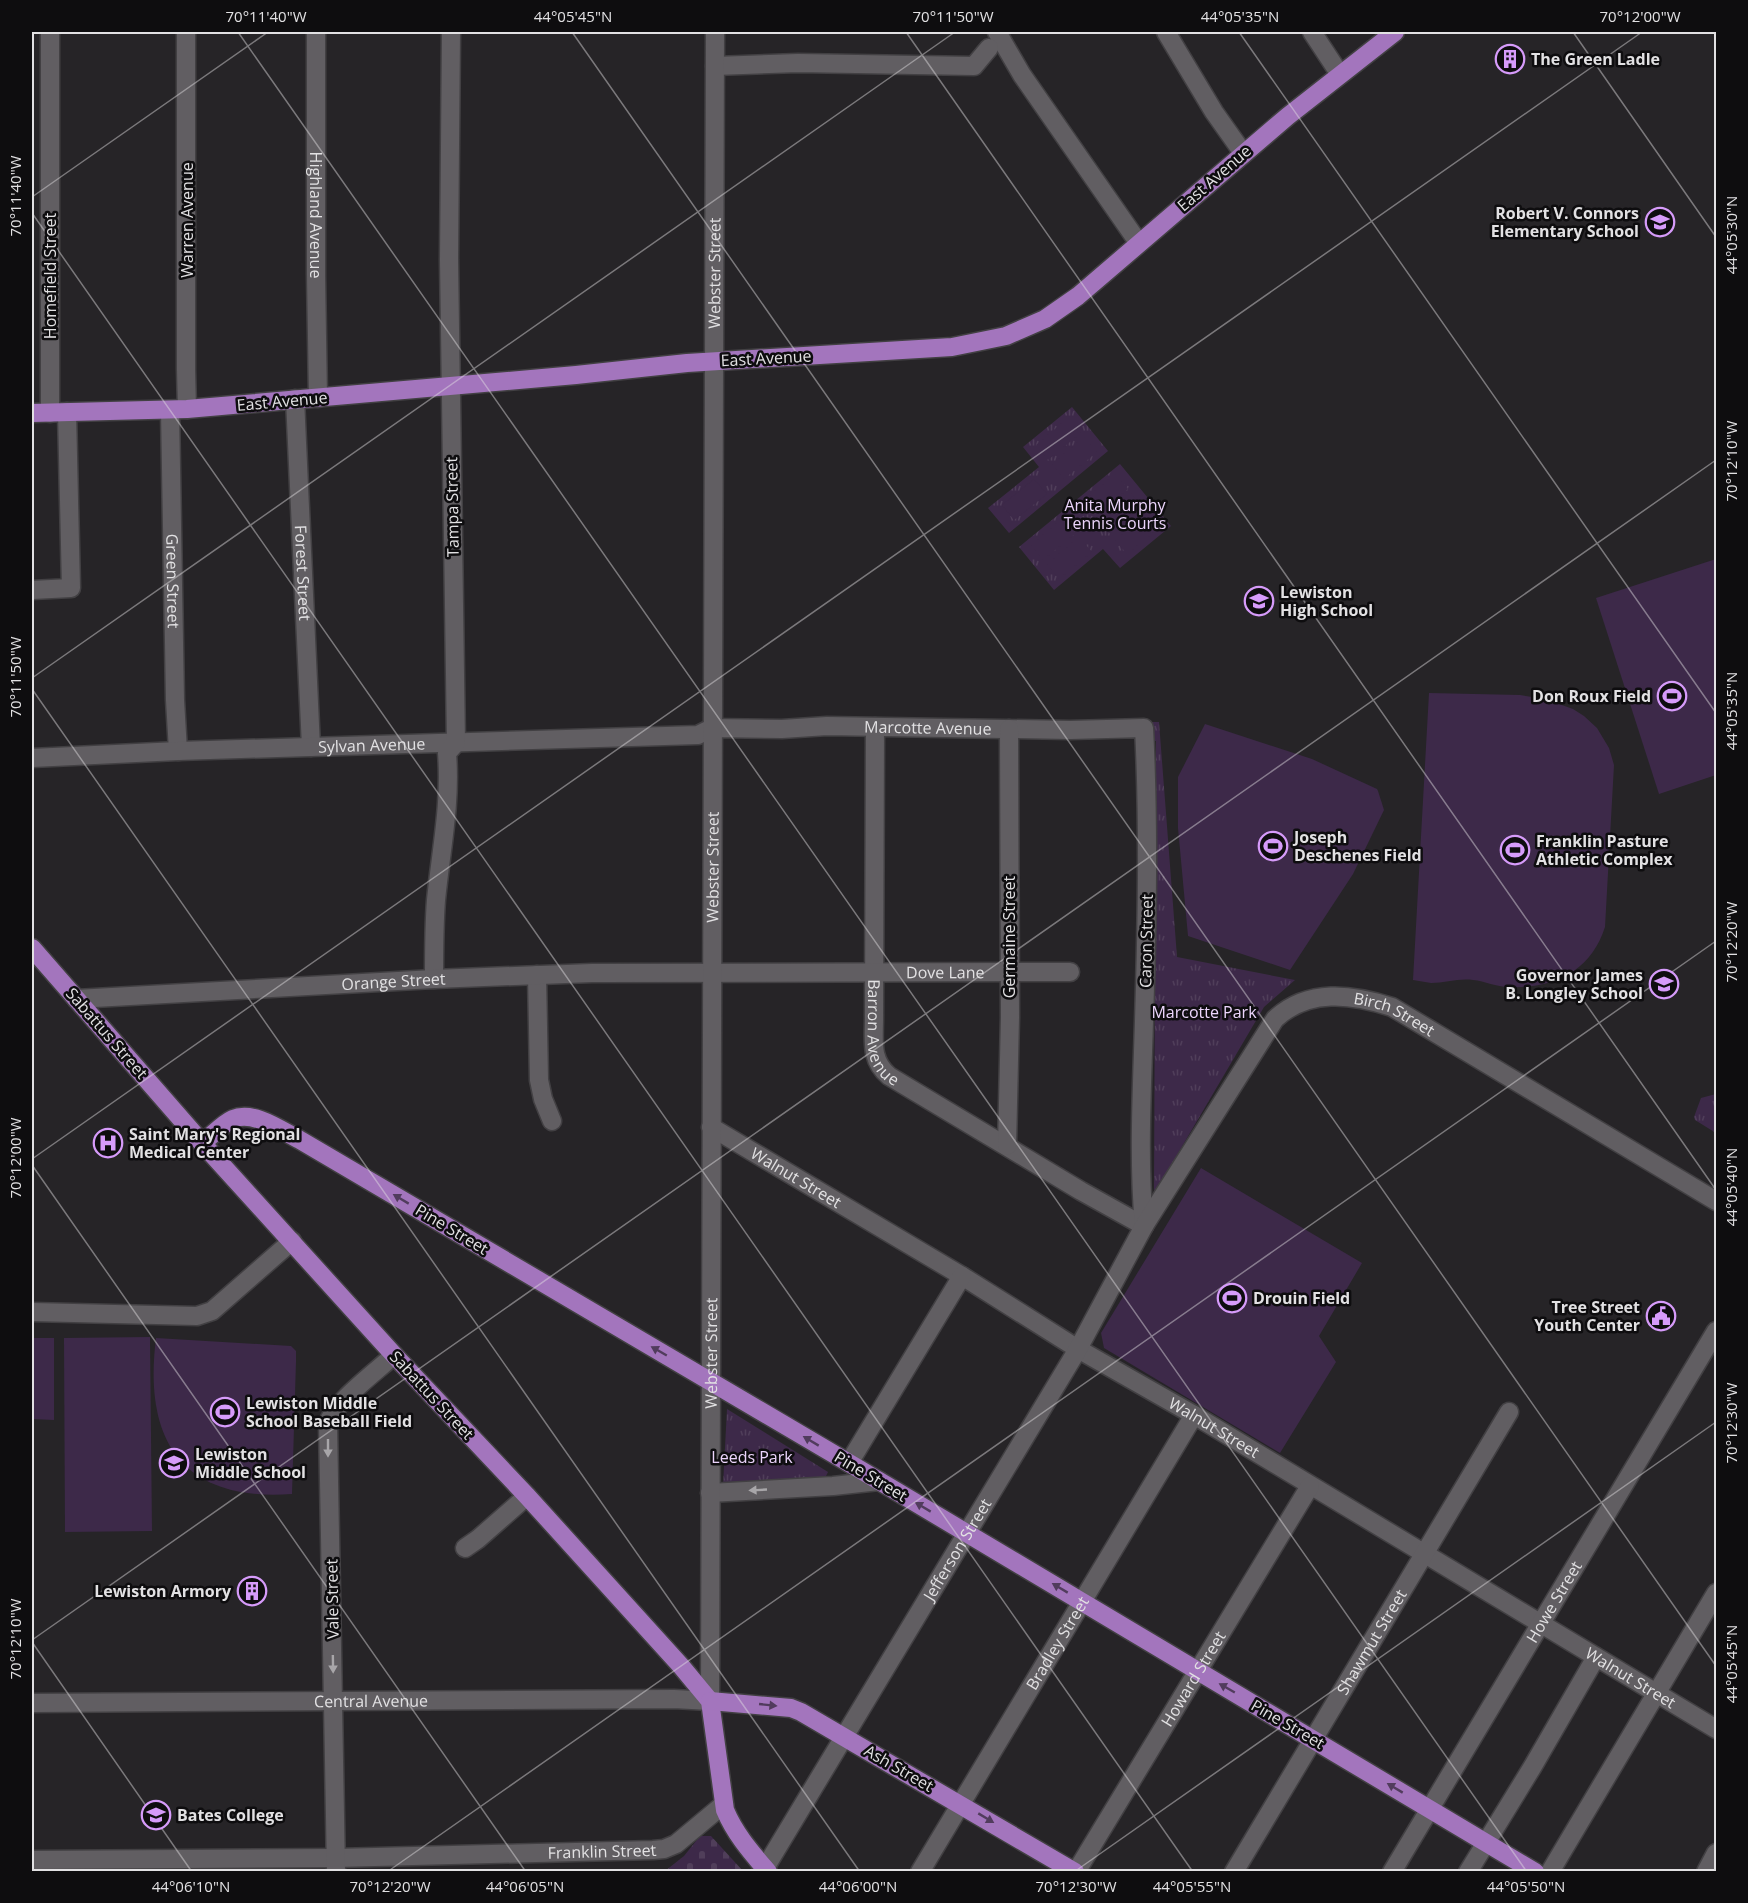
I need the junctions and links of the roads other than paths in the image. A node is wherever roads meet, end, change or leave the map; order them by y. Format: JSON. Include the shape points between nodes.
{"nodes":[{"id":1,"x":50,"y":32,"type":"edge"},
{"id":2,"x":186,"y":32,"type":"edge"},
{"id":3,"x":316,"y":32,"type":"edge"},
{"id":4,"x":451,"y":32,"type":"edge"},
{"id":5,"x":715,"y":32,"type":"edge"},
{"id":6,"x":996,"y":32,"type":"edge"},
{"id":7,"x":1166,"y":32,"type":"edge"},
{"id":8,"x":1312,"y":32,"type":"edge"},
{"id":9,"x":1395,"y":32,"type":"edge"},
{"id":10,"x":986,"y":40,"type":"edge"},
{"id":11,"x":715,"y":66,"type":"junction"},
{"id":12,"x":1339,"y":73,"type":"junction"},
{"id":13,"x":1022,"y":75,"type":"junction"},
{"id":14,"x":1243,"y":153,"type":"junction"},
{"id":15,"x":1138,"y":242,"type":"junction"},
{"id":16,"x":714,"y":361,"type":"junction"},
{"id":17,"x":451,"y":386,"type":"junction"},
{"id":18,"x":318,"y":398,"type":"junction"},
{"id":19,"x":295,"y":399,"type":"junction"},
{"id":20,"x":179,"y":409,"type":"junction"},
{"id":21,"x":59,"y":412,"type":"junction"},
{"id":22,"x":32,"y":413,"type":"edge"},
{"id":23,"x":32,"y":590,"type":"edge"},
{"id":24,"x":875,"y":726,"type":"junction"},
{"id":25,"x":712,"y":728,"type":"junction"},
{"id":26,"x":1144,"y":728,"type":"joint"},
{"id":27,"x":1009,"y":729,"type":"junction"},
{"id":28,"x":456,"y":743,"type":"junction"},
{"id":29,"x":311,"y":747,"type":"junction"},
{"id":30,"x":178,"y":752,"type":"junction"},
{"id":31,"x":32,"y":758,"type":"edge"},
{"id":32,"x":32,"y":948,"type":"edge"},
{"id":33,"x":711,"y":972,"type":"junction"},
{"id":34,"x":875,"y":972,"type":"junction"},
{"id":35,"x":1009,"y":972,"type":"junction"},
{"id":36,"x":1070,"y":972,"type":"dead end"},
{"id":37,"x":537,"y":975,"type":"junction"},
{"id":38,"x":434,"y":979,"type":"junction"},
{"id":39,"x":76,"y":999,"type":"junction"},
{"id":40,"x":552,"y":1121,"type":"dead end"},
{"id":41,"x":711,"y":1127,"type":"junction"},
{"id":42,"x":202,"y":1143,"type":"junction"},
{"id":43,"x":1007,"y":1146,"type":"junction"},
{"id":44,"x":1716,"y":1201,"type":"edge"},
{"id":45,"x":1144,"y":1226,"type":"junction"},
{"id":46,"x":292,"y":1240,"type":"junction"},
{"id":47,"x":962,"y":1276,"type":"junction"},
{"id":48,"x":32,"y":1312,"type":"edge"},
{"id":49,"x":1716,"y":1331,"type":"edge"},
{"id":50,"x":1078,"y":1349,"type":"junction"},
{"id":51,"x":394,"y":1355,"type":"junction"},
{"id":52,"x":710,"y":1381,"type":"junction"},
{"id":53,"x":1509,"y":1412,"type":"dead end"},
{"id":54,"x":1194,"y":1416,"type":"junction"},
{"id":55,"x":849,"y":1463,"type":"junction"},
{"id":56,"x":879,"y":1481,"type":"junction"},
{"id":57,"x":1310,"y":1486,"type":"junction"},
{"id":58,"x":710,"y":1492,"type":"junction"},
{"id":59,"x":527,"y":1496,"type":"junction"},
{"id":60,"x":966,"y":1532,"type":"junction"},
{"id":61,"x":465,"y":1548,"type":"dead end"},
{"id":62,"x":1425,"y":1554,"type":"junction"},
{"id":63,"x":1716,"y":1593,"type":"edge"},
{"id":64,"x":1082,"y":1602,"type":"junction"},
{"id":65,"x":1542,"y":1624,"type":"junction"},
{"id":66,"x":1596,"y":1657,"type":"junction"},
{"id":67,"x":1198,"y":1671,"type":"junction"},
{"id":68,"x":1657,"y":1693,"type":"junction"},
{"id":69,"x":334,"y":1701,"type":"junction"},
{"id":70,"x":710,"y":1701,"type":"junction"},
{"id":71,"x":32,"y":1703,"type":"edge"},
{"id":72,"x":1716,"y":1729,"type":"edge"},
{"id":73,"x":844,"y":1737,"type":"junction"},
{"id":74,"x":1315,"y":1739,"type":"junction"},
{"id":75,"x":960,"y":1803,"type":"junction"},
{"id":76,"x":724,"y":1804,"type":"junction"},
{"id":77,"x":1429,"y":1809,"type":"junction"},
{"id":78,"x":1486,"y":1842,"type":"junction"},
{"id":79,"x":1716,"y":1853,"type":"edge"},
{"id":80,"x":32,"y":1860,"type":"edge"},
{"id":81,"x":336,"y":1865,"type":"edge"},
{"id":82,"x":766,"y":1870,"type":"edge"},
{"id":83,"x":920,"y":1872,"type":"edge"},
{"id":84,"x":1076,"y":1872,"type":"edge"},
{"id":85,"x":1234,"y":1872,"type":"edge"},
{"id":86,"x":1392,"y":1872,"type":"edge"},
{"id":87,"x":1468,"y":1872,"type":"edge"},
{"id":88,"x":1535,"y":1872,"type":"edge"},
{"id":89,"x":1550,"y":1872,"type":"edge"},
{"id":90,"x":1706,"y":1872,"type":"edge"}],
"edges":[{"from":1,"to":21,"type":"street","name":"Homefield Street"},
{"from":2,"to":20,"type":"street","name":"Warren Avenue","via":[[186,369]]},
{"from":3,"to":18,"type":"street","name":"Highland Avenue"},
{"from":4,"to":17,"type":"street","name":"Tampa Street"},
{"from":5,"to":11,"type":"street","name":"Webster Street"},
{"from":6,"to":13,"type":"street"},
{"from":7,"to":14,"type":"street"},
{"from":8,"to":12,"type":"street"},
{"from":9,"to":12,"type":"main road","name":"East Avenue"},
{"from":10,"to":11,"type":"street","via":[[974,66]]},
{"from":10,"to":13,"type":"street"},
{"from":11,"to":16,"type":"street","name":"Webster Street"},
{"from":12,"to":14,"type":"main road","name":"East Avenue"},
{"from":13,"to":15,"type":"street"},
{"from":14,"to":15,"type":"main road","name":"East Avenue"},
{"from":15,"to":16,"type":"main road","name":"East Avenue","via":[[1046,319],[1006,336],[913,351]]},
{"from":16,"to":17,"type":"main road","name":"East Avenue"},
{"from":16,"to":25,"type":"street","name":"Webster Street"},
{"from":17,"to":18,"type":"main road","name":"East Avenue"},
{"from":17,"to":28,"type":"street","name":"Tampa Street"},
{"from":18,"to":19,"type":"main road","name":"East Avenue"},
{"from":19,"to":20,"type":"main road","name":"East Avenue"},
{"from":19,"to":29,"type":"street","name":"Forest Street"},
{"from":20,"to":21,"type":"main road","name":"East Avenue"},
{"from":20,"to":30,"type":"street","name":"Green Street","via":[[175,689]]},
{"from":21,"to":22,"type":"main road","name":"East Avenue"},
{"from":21,"to":23,"type":"street","name":"Homefield Street","via":[[71,588]]},
{"from":24,"to":25,"type":"street","name":"Marcotte Avenue"},
{"from":24,"to":27,"type":"street","name":"Marcotte Avenue"},
{"from":24,"to":34,"type":"street","name":"Barron Avenue"},
{"from":25,"to":28,"type":"street","name":"Sylvan Avenue","via":[[698,735]]},
{"from":25,"to":33,"type":"street","name":"Webster Street"},
{"from":26,"to":27,"type":"street","name":"Marcotte Avenue"},
{"from":26,"to":45,"type":"street","name":"Caron Street"},
{"from":27,"to":35,"type":"street","name":"Germaine Street"},
{"from":28,"to":29,"type":"street","name":"Sylvan Avenue"},
{"from":28,"to":38,"type":"street","name":"Tampa Street","via":[[447,753],[447,816],[436,900]]},
{"from":29,"to":30,"type":"street","name":"Sylvan Avenue"},
{"from":30,"to":31,"type":"street","name":"Sylvan Avenue"},
{"from":32,"to":39,"type":"main road","name":"Sabattus Street"},
{"from":33,"to":34,"type":"street","name":"Dove Lane"},
{"from":33,"to":37,"type":"street","name":"Orange Street"},
{"from":33,"to":41,"type":"street","name":"Webster Street"},
{"from":34,"to":35,"type":"street","name":"Dove Lane"},
{"from":34,"to":43,"type":"street","name":"Barron Avenue","via":[[875,1056],[880,1068]]},
{"from":35,"to":36,"type":"street","name":"Dove Lane"},
{"from":35,"to":43,"type":"street","name":"Germaine Street"},
{"from":37,"to":38,"type":"street","name":"Orange Street"},
{"from":37,"to":40,"type":"street","via":[[539,1080]]},
{"from":38,"to":39,"type":"street","name":"Orange Street"},
{"from":39,"to":42,"type":"main road","name":"Sabattus Street"},
{"from":41,"to":47,"type":"street","name":"Walnut Street"},
{"from":41,"to":52,"type":"street","name":"Webster Street"},
{"from":42,"to":46,"type":"main road","name":"Sabattus Street"},
{"from":52,"to":42,"type":"main road","name":"Pine Street","one_way":true,"via":[[262,1121],[233,1119]]},
{"from":43,"to":45,"type":"street","name":"Barron Avenue"},
{"from":44,"to":45,"type":"street","name":"Birch Street","via":[[1407,1015],[1371,1000],[1346,996],[1298,1002],[1275,1018]]},
{"from":45,"to":50,"type":"street","name":"Jefferson Street"},
{"from":46,"to":48,"type":"street","via":[[212,1311],[197,1316]]},
{"from":46,"to":51,"type":"main road","name":"Sabattus Street"},
{"from":47,"to":50,"type":"street","name":"Walnut Street"},
{"from":47,"to":55,"type":"street"},
{"from":49,"to":65,"type":"street","name":"Howe Street"},
{"from":50,"to":54,"type":"street","name":"Walnut Street"},
{"from":50,"to":60,"type":"street","name":"Jefferson Street"},
{"from":51,"to":59,"type":"main road","name":"Sabattus Street"},
{"from":51,"to":69,"type":"street","name":"Vale Street","one_way":true,"via":[[329,1417]]},
{"from":55,"to":52,"type":"main road","name":"Pine Street","one_way":true},
{"from":52,"to":58,"type":"street","name":"Webster Street"},
{"from":53,"to":62,"type":"street","name":"Shawmut Street"},
{"from":54,"to":57,"type":"street","name":"Walnut Street"},
{"from":54,"to":64,"type":"street","name":"Bradley Street"},
{"from":55,"to":56,"type":"main road","name":"Pine Street"},
{"from":56,"to":58,"type":"street","one_way":true},
{"from":60,"to":56,"type":"main road","name":"Pine Street","one_way":true},
{"from":57,"to":62,"type":"street","name":"Walnut Street"},
{"from":57,"to":67,"type":"street","name":"Howard Street"},
{"from":58,"to":70,"type":"street","name":"Webster Street"},
{"from":59,"to":61,"type":"street"},
{"from":59,"to":70,"type":"main road","name":"Sabattus Street"},
{"from":64,"to":60,"type":"main road","name":"Pine Street","one_way":true},
{"from":60,"to":73,"type":"street","name":"Jefferson Street"},
{"from":62,"to":65,"type":"street","name":"Walnut Street"},
{"from":62,"to":74,"type":"street","name":"Shawmut Street"},
{"from":63,"to":68,"type":"street"},
{"from":64,"to":67,"type":"main road","name":"Pine Street"},
{"from":64,"to":75,"type":"street","name":"Bradley Street"},
{"from":65,"to":66,"type":"street","name":"Walnut Street"},
{"from":65,"to":77,"type":"street","name":"Howe Street"},
{"from":66,"to":68,"type":"street","name":"Walnut Street"},
{"from":66,"to":78,"type":"street"},
{"from":74,"to":67,"type":"main road","name":"Pine Street","one_way":true},
{"from":67,"to":84,"type":"street","name":"Howard Street"},
{"from":68,"to":72,"type":"street","name":"Walnut Street"},
{"from":68,"to":89,"type":"street"},
{"from":69,"to":70,"type":"street","name":"Central Avenue"},
{"from":69,"to":71,"type":"street","name":"Central Avenue"},
{"from":69,"to":81,"type":"street","name":"Vale Street"},
{"from":70,"to":73,"type":"main road","name":"Ash Street","one_way":true,"via":[[791,1708]]},
{"from":70,"to":76,"type":"main road"},
{"from":73,"to":75,"type":"main road","name":"Ash Street"},
{"from":73,"to":82,"type":"street","name":"Jefferson Street"},
{"from":77,"to":74,"type":"main road","name":"Pine Street","one_way":true},
{"from":74,"to":85,"type":"street","name":"Shawmut Street"},
{"from":75,"to":83,"type":"street","name":"Bradley Street"},
{"from":75,"to":84,"type":"main road","name":"Ash Street","one_way":true},
{"from":76,"to":81,"type":"street","name":"Franklin Street","via":[[676,1844],[664,1849]]},
{"from":76,"to":82,"type":"main road","via":[[730,1823]]},
{"from":77,"to":78,"type":"main road","name":"Pine Street"},
{"from":77,"to":86,"type":"street","name":"Howe Street"},
{"from":78,"to":87,"type":"street"},
{"from":78,"to":88,"type":"main road","name":"Pine Street"},
{"from":79,"to":90,"type":"street"},
{"from":80,"to":81,"type":"street","name":"Franklin Street"}]}
